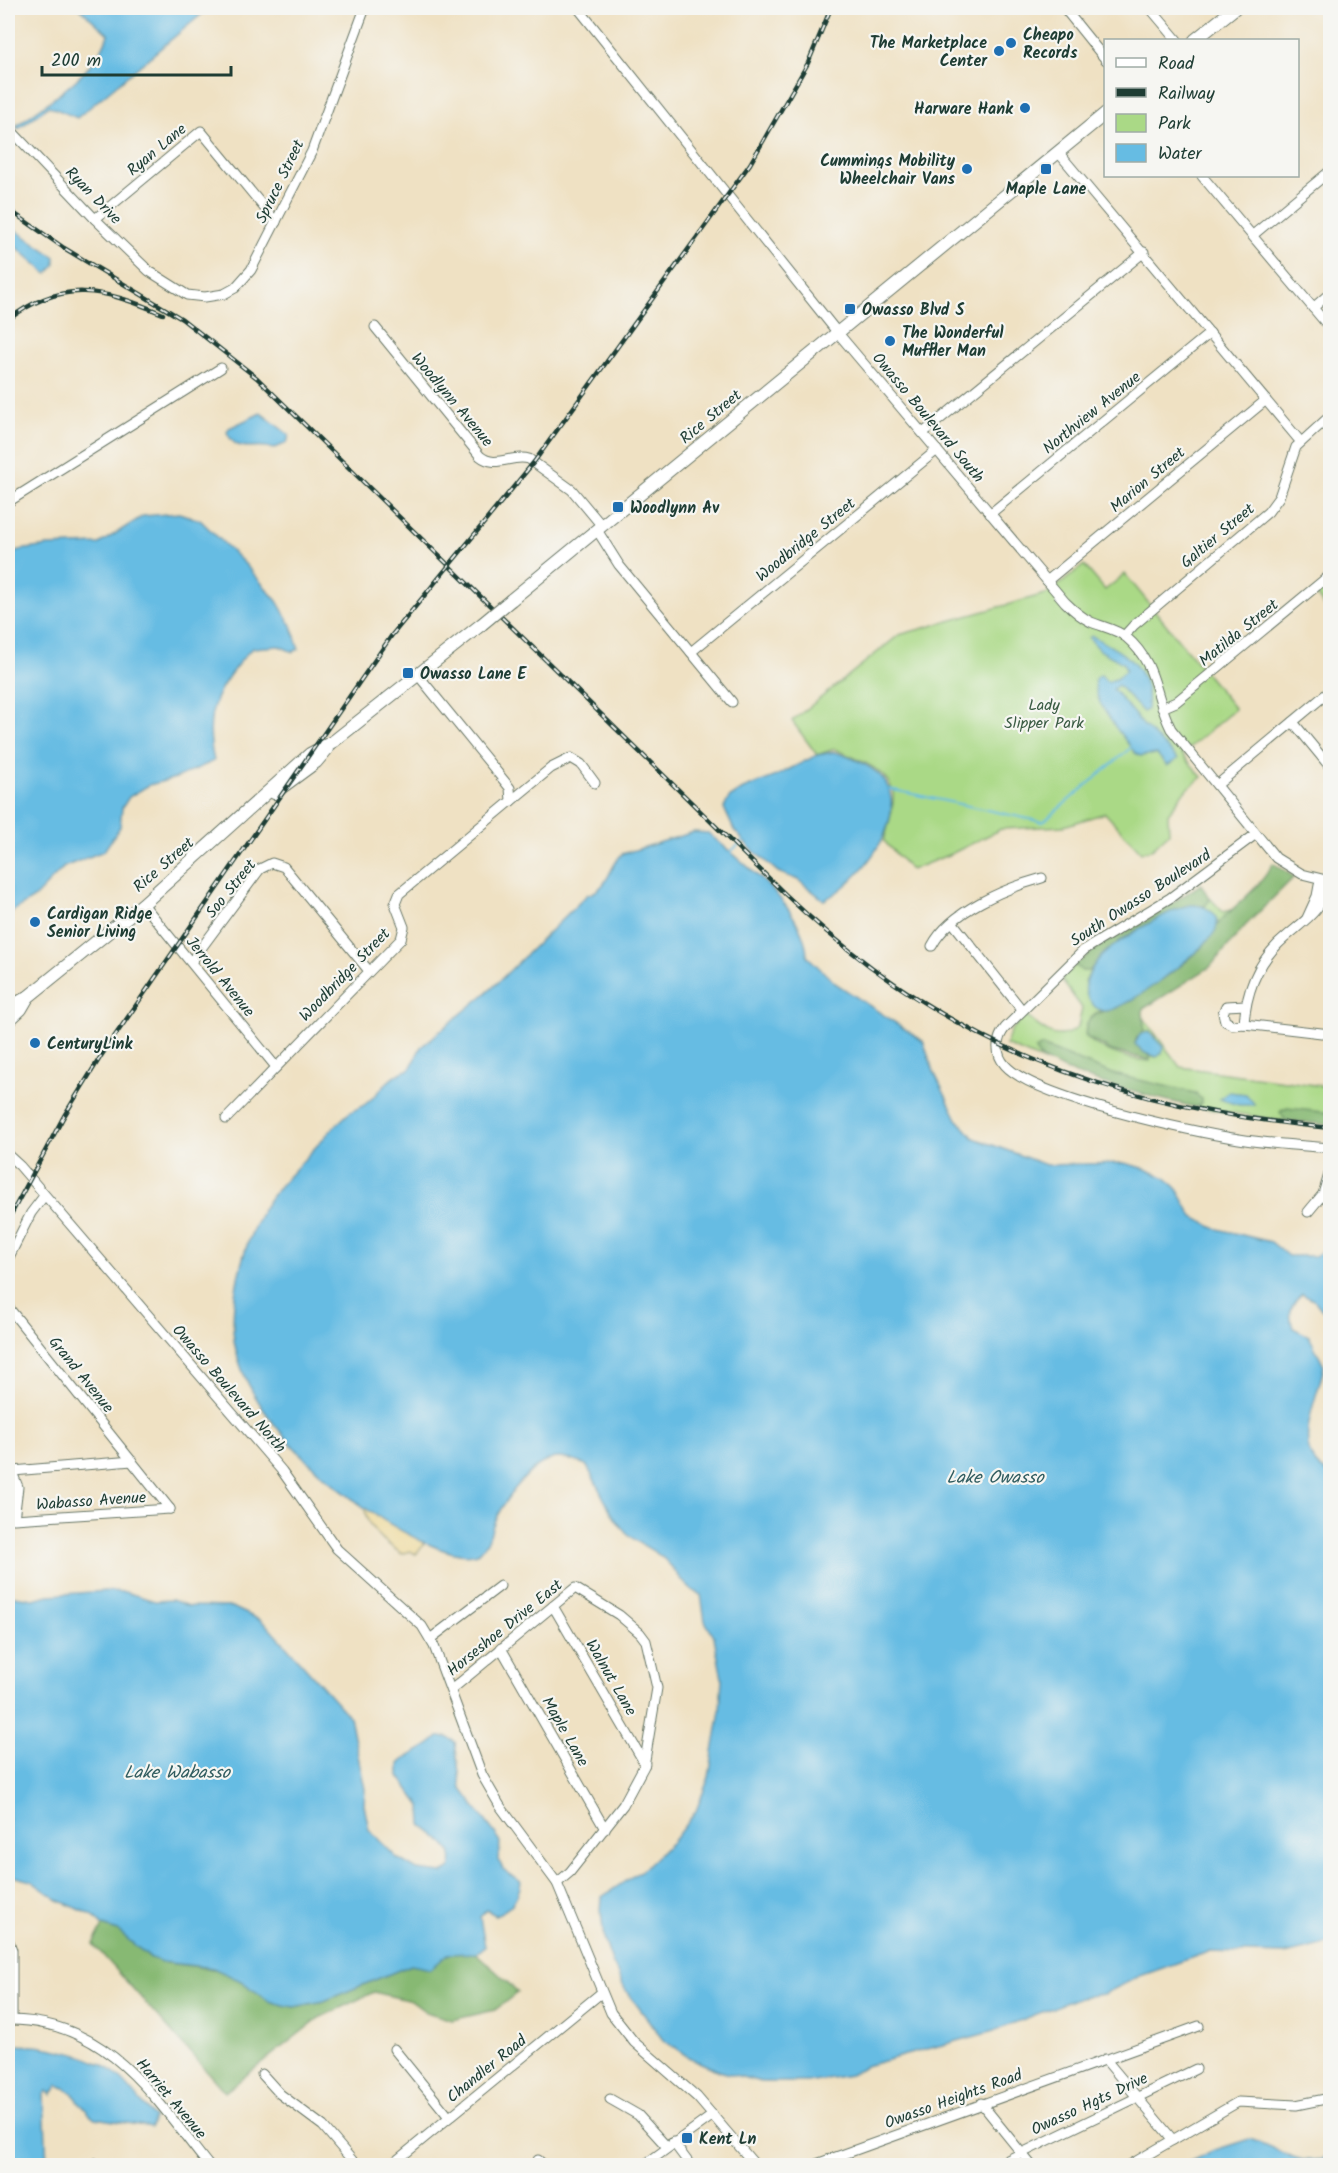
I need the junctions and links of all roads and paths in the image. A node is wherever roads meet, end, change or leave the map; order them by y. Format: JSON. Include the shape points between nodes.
{"nodes":[{"id":1,"x":365,"y":8,"type":"edge"},
{"id":2,"x":578,"y":8,"type":"edge"},
{"id":3,"x":1064,"y":8,"type":"edge"},
{"id":4,"x":1150,"y":8,"type":"edge"},
{"id":5,"x":1235,"y":8,"type":"edge"},
{"id":6,"x":1176,"y":39,"type":"edge"},
{"id":7,"x":1196,"y":39,"type":"edge"},
{"id":8,"x":1104,"y":58,"type":"edge"},
{"id":9,"x":1104,"y":115,"type":"edge"},
{"id":10,"x":8,"y":127,"type":"edge"},
{"id":11,"x":1058,"y":152,"type":"junction"},
{"id":12,"x":1330,"y":171,"type":"edge"},
{"id":13,"x":1203,"y":177,"type":"edge"},
{"id":14,"x":95,"y":219,"type":"junction"},
{"id":15,"x":276,"y":222,"type":"junction"},
{"id":16,"x":1252,"y":235,"type":"junction"},
{"id":17,"x":1143,"y":252,"type":"junction"},
{"id":18,"x":162,"y":280,"type":"joint"},
{"id":19,"x":1330,"y":293,"type":"edge"},
{"id":20,"x":1313,"y":308,"type":"junction"},
{"id":21,"x":375,"y":327,"type":"dead end"},
{"id":22,"x":1330,"y":328,"type":"edge"},
{"id":23,"x":837,"y":332,"type":"junction"},
{"id":24,"x":1210,"y":333,"type":"junction"},
{"id":25,"x":221,"y":368,"type":"dead end"},
{"id":26,"x":1266,"y":400,"type":"junction"},
{"id":27,"x":1330,"y":416,"type":"edge"},
{"id":28,"x":923,"y":433,"type":"junction"},
{"id":29,"x":1300,"y":441,"type":"junction"},
{"id":30,"x":937,"y":450,"type":"junction"},
{"id":31,"x":8,"y":502,"type":"edge"},
{"id":32,"x":990,"y":514,"type":"junction"},
{"id":33,"x":599,"y":528,"type":"junction"},
{"id":34,"x":1330,"y":575,"type":"edge"},
{"id":35,"x":1047,"y":581,"type":"junction"},
{"id":36,"x":1124,"y":636,"type":"junction"},
{"id":37,"x":692,"y":652,"type":"junction"},
{"id":38,"x":418,"y":675,"type":"junction"},
{"id":39,"x":1330,"y":691,"type":"edge"},
{"id":40,"x":732,"y":702,"type":"dead end"},
{"id":41,"x":1162,"y":708,"type":"junction"},
{"id":42,"x":1293,"y":722,"type":"junction"},
{"id":43,"x":1330,"y":767,"type":"edge"},
{"id":44,"x":595,"y":783,"type":"dead end"},
{"id":45,"x":1217,"y":785,"type":"junction"},
{"id":46,"x":512,"y":799,"type":"junction"},
{"id":47,"x":1256,"y":834,"type":"junction"},
{"id":48,"x":1042,"y":878,"type":"dead end"},
{"id":49,"x":1326,"y":880,"type":"edge"},
{"id":50,"x":143,"y":904,"type":"junction"},
{"id":51,"x":952,"y":923,"type":"junction"},
{"id":52,"x":932,"y":946,"type":"dead end"},
{"id":53,"x":191,"y":962,"type":"junction"},
{"id":54,"x":369,"y":970,"type":"junction"},
{"id":55,"x":28,"y":997,"type":"junction"},
{"id":56,"x":1246,"y":1005,"type":"junction"},
{"id":57,"x":8,"y":1008,"type":"edge"},
{"id":58,"x":1022,"y":1010,"type":"junction"},
{"id":59,"x":8,"y":1020,"type":"edge"},
{"id":60,"x":1245,"y":1024,"type":"junction"},
{"id":61,"x":1330,"y":1034,"type":"edge"},
{"id":62,"x":276,"y":1067,"type":"junction"},
{"id":63,"x":226,"y":1119,"type":"dead end"},
{"id":64,"x":1330,"y":1148,"type":"edge"},
{"id":65,"x":8,"y":1155,"type":"edge"},
{"id":66,"x":1330,"y":1172,"type":"edge"},
{"id":67,"x":44,"y":1196,"type":"junction"},
{"id":68,"x":1308,"y":1212,"type":"dead end"},
{"id":69,"x":8,"y":1259,"type":"edge"},
{"id":70,"x":8,"y":1307,"type":"edge"},
{"id":71,"x":132,"y":1461,"type":"junction"},
{"id":72,"x":8,"y":1462,"type":"edge"},
{"id":73,"x":13,"y":1472,"type":"junction"},
{"id":74,"x":170,"y":1509,"type":"joint"},
{"id":75,"x":500,"y":1586,"type":"dead end"},
{"id":76,"x":553,"y":1606,"type":"junction"},
{"id":77,"x":430,"y":1639,"type":"junction"},
{"id":78,"x":501,"y":1648,"type":"junction"},
{"id":79,"x":451,"y":1689,"type":"junction"},
{"id":80,"x":645,"y":1764,"type":"junction"},
{"id":81,"x":604,"y":1829,"type":"junction"},
{"id":82,"x":557,"y":1884,"type":"junction"},
{"id":83,"x":8,"y":1939,"type":"edge"},
{"id":84,"x":601,"y":1993,"type":"junction"},
{"id":85,"x":10,"y":2020,"type":"edge"},
{"id":86,"x":1199,"y":2026,"type":"dead end"},
{"id":87,"x":394,"y":2049,"type":"dead end"},
{"id":88,"x":1105,"y":2059,"type":"junction"},
{"id":89,"x":1196,"y":2069,"type":"dead end"},
{"id":90,"x":262,"y":2074,"type":"dead end"},
{"id":91,"x":1137,"y":2096,"type":"junction"},
{"id":92,"x":1330,"y":2098,"type":"edge"},
{"id":93,"x":610,"y":2099,"type":"dead end"},
{"id":94,"x":981,"y":2103,"type":"junction"},
{"id":95,"x":713,"y":2115,"type":"junction"},
{"id":96,"x":449,"y":2117,"type":"junction"},
{"id":97,"x":1173,"y":2140,"type":"junction"},
{"id":98,"x":670,"y":2144,"type":"junction"},
{"id":99,"x":1020,"y":2152,"type":"junction"},
{"id":100,"x":209,"y":2166,"type":"edge"},
{"id":101,"x":357,"y":2166,"type":"edge"},
{"id":102,"x":390,"y":2166,"type":"edge"},
{"id":103,"x":643,"y":2166,"type":"edge"},
{"id":104,"x":691,"y":2166,"type":"edge"},
{"id":105,"x":756,"y":2166,"type":"edge"},
{"id":106,"x":811,"y":2166,"type":"edge"},
{"id":107,"x":995,"y":2166,"type":"edge"},
{"id":108,"x":1032,"y":2166,"type":"edge"},
{"id":109,"x":1128,"y":2166,"type":"edge"}],
"edges":[{"from":1,"to":15,"type":"street","name":"Spruce Street","via":[[312,151]]},
{"from":2,"to":23,"type":"street","name":"Owasso Boulevard South"},
{"from":3,"to":8,"type":"street"},
{"from":4,"to":6,"type":"street"},
{"from":5,"to":7,"type":"main road"},
{"from":9,"to":11,"type":"main road","name":"Rice Street"},
{"from":10,"to":14,"type":"street","name":"Ryan Drive"},
{"from":11,"to":17,"type":"street"},
{"from":11,"to":23,"type":"main road","name":"Rice Street"},
{"from":12,"to":16,"type":"street"},
{"from":13,"to":16,"type":"street"},
{"from":14,"to":15,"type":"street","name":"Ryan Lane","via":[[201,131]]},
{"from":14,"to":18,"type":"street","name":"Ryan Drive"},
{"from":15,"to":18,"type":"street","name":"Spruce Street","via":[[251,270],[224,294],[196,297]]},
{"from":16,"to":20,"type":"street"},
{"from":17,"to":24,"type":"street"},
{"from":17,"to":28,"type":"street"},
{"from":19,"to":20,"type":"street"},
{"from":20,"to":22,"type":"street"},
{"from":21,"to":33,"type":"street","name":"Woodlynn Avenue","via":[[480,456],[492,463],[529,459],[572,490]]},
{"from":23,"to":28,"type":"street","name":"Owasso Boulevard South"},
{"from":23,"to":33,"type":"main road","name":"Rice Street"},
{"from":24,"to":26,"type":"street"},
{"from":24,"to":32,"type":"street","name":"Northview Avenue"},
{"from":25,"to":31,"type":"street"},
{"from":26,"to":29,"type":"street"},
{"from":26,"to":35,"type":"street","name":"Marion Street"},
{"from":27,"to":29,"type":"street","name":"Galtier Street"},
{"from":28,"to":30,"type":"street","name":"Owasso Boulevard South"},
{"from":29,"to":36,"type":"street","name":"Galtier Street","via":[[1279,497],[1268,512]]},
{"from":30,"to":32,"type":"street","name":"Owasso Boulevard South"},
{"from":30,"to":37,"type":"street","name":"Woodbridge Street"},
{"from":32,"to":35,"type":"street","name":"Owasso Boulevard South"},
{"from":33,"to":37,"type":"street","name":"Woodlynn Avenue","via":[[619,565]]},
{"from":33,"to":38,"type":"main road","name":"Rice Street","bridge":true},
{"from":34,"to":41,"type":"street","name":"Matilda Street","via":[[1176,702]]},
{"from":35,"to":36,"type":"street","name":"Owasso Boulevard South","via":[[1075,612]]},
{"from":36,"to":41,"type":"street","name":"Owasso Boulevard South","via":[[1155,677]]},
{"from":37,"to":40,"type":"street","name":"Woodlynn Avenue"},
{"from":38,"to":46,"type":"street","via":[[510,788]]},
{"from":38,"to":50,"type":"main road","name":"Rice Street","via":[[334,741],[316,762],[286,786],[262,799]]},
{"from":39,"to":42,"type":"street"},
{"from":41,"to":45,"type":"street","name":"Owasso Boulevard South","via":[[1176,736]]},
{"from":42,"to":43,"type":"street"},
{"from":42,"to":45,"type":"street"},
{"from":44,"to":46,"type":"street","name":"Woodbridge Street","via":[[581,764],[570,758]]},
{"from":45,"to":47,"type":"street","name":"Owasso Boulevard South"},
{"from":46,"to":54,"type":"street","name":"Woodbridge Street","via":[[399,894],[395,904],[404,933]]},
{"from":47,"to":49,"type":"street","name":"Owasso Boulevard South","via":[[1287,866]]},
{"from":47,"to":58,"type":"street","name":"South Owasso Boulevard","via":[[1170,898],[1087,948]]},
{"from":48,"to":51,"type":"street","via":[[998,893]]},
{"from":49,"to":56,"type":"street","via":[[1307,918],[1269,956],[1253,981]]},
{"from":50,"to":53,"type":"street","name":"Jerrold Avenue"},
{"from":50,"to":55,"type":"main road","name":"Rice Street"},
{"from":51,"to":52,"type":"street","via":[[938,934]]},
{"from":51,"to":58,"type":"street"},
{"from":53,"to":54,"type":"street","name":"Soo Street","via":[[260,869],[272,863],[284,867]]},
{"from":53,"to":62,"type":"street","name":"Jerrold Avenue"},
{"from":54,"to":62,"type":"street","name":"Woodbridge Street"},
{"from":55,"to":57,"type":"main road","name":"Rice Street"},
{"from":55,"to":59,"type":"main road","name":"Rice Street"},
{"from":56,"to":60,"type":"street"},
{"from":56,"to":60,"type":"street","via":[[1229,1004],[1222,1013],[1228,1024]]},
{"from":58,"to":64,"type":"street","name":"South Owasso Boulevard","via":[[1004,1029],[998,1044],[1001,1060],[1016,1074],[1102,1107],[1210,1134]]},
{"from":60,"to":61,"type":"street"},
{"from":62,"to":63,"type":"street","name":"Woodbridge Street"},
{"from":65,"to":67,"type":"street","name":"Owasso Boulevard North"},
{"from":66,"to":68,"type":"street","via":[[1323,1194]]},
{"from":67,"to":69,"type":"street","via":[[31,1212]]},
{"from":67,"to":77,"type":"street","name":"Owasso Boulevard North","via":[[282,1471],[333,1545],[414,1616]]},
{"from":70,"to":71,"type":"street","name":"Grand Avenue"},
{"from":71,"to":73,"type":"street"},
{"from":71,"to":74,"type":"street","name":"Grand Avenue"},
{"from":72,"to":73,"type":"street"},
{"from":73,"to":74,"type":"street","name":"Wabasso Avenue","via":[[18,1496],[14,1519]]},
{"from":75,"to":77,"type":"street"},
{"from":76,"to":78,"type":"street","name":"Horseshoe Drive East"},
{"from":76,"to":80,"type":"street","name":"Walnut Lane"},
{"from":76,"to":80,"type":"street","name":"Horseshoe Drive East","via":[[575,1588],[619,1615],[646,1641],[657,1688]]},
{"from":77,"to":79,"type":"street","name":"Owasso Boulevard North"},
{"from":78,"to":79,"type":"street","name":"Horseshoe Drive East"},
{"from":78,"to":81,"type":"street","name":"Maple Lane"},
{"from":79,"to":82,"type":"street","name":"Owasso Boulevard North","via":[[490,1790]]},
{"from":80,"to":81,"type":"street","via":[[624,1805]]},
{"from":81,"to":82,"type":"street"},
{"from":82,"to":84,"type":"street","name":"Owasso Boulevard North"},
{"from":83,"to":85,"type":"street","via":[[12,1950]]},
{"from":84,"to":95,"type":"street","name":"Owasso Boulevard North","via":[[626,2034],[689,2088]]},
{"from":84,"to":96,"type":"street","name":"Chandler Road"},
{"from":85,"to":100,"type":"street","name":"Harriet Avenue","via":[[42,2023],[74,2033],[115,2057],[143,2084]]},
{"from":86,"to":88,"type":"street","name":"Owasso Heights Road"},
{"from":87,"to":96,"type":"street"},
{"from":88,"to":91,"type":"street"},
{"from":88,"to":94,"type":"street","name":"Owasso Heights Road"},
{"from":89,"to":91,"type":"street","name":"Owasso Hgts Drive"},
{"from":90,"to":101,"type":"street","via":[[280,2094],[323,2126]]},
{"from":91,"to":97,"type":"street"},
{"from":91,"to":99,"type":"street","name":"Owasso Hgts Drive"},
{"from":92,"to":97,"type":"street","via":[[1296,2105],[1238,2102]]},
{"from":93,"to":98,"type":"street","via":[[638,2115]]},
{"from":94,"to":99,"type":"street"},
{"from":94,"to":106,"type":"street","name":"Owasso Heights Road"},
{"from":95,"to":98,"type":"street"},
{"from":95,"to":105,"type":"street","name":"Owasso Boulevard North"},
{"from":96,"to":102,"type":"street","name":"Chandler Road"},
{"from":97,"to":109,"type":"street"},
{"from":98,"to":103,"type":"street"},
{"from":98,"to":104,"type":"street"},
{"from":99,"to":107,"type":"street","name":"Owasso Hgts Drive"},
{"from":99,"to":108,"type":"street"}]}
